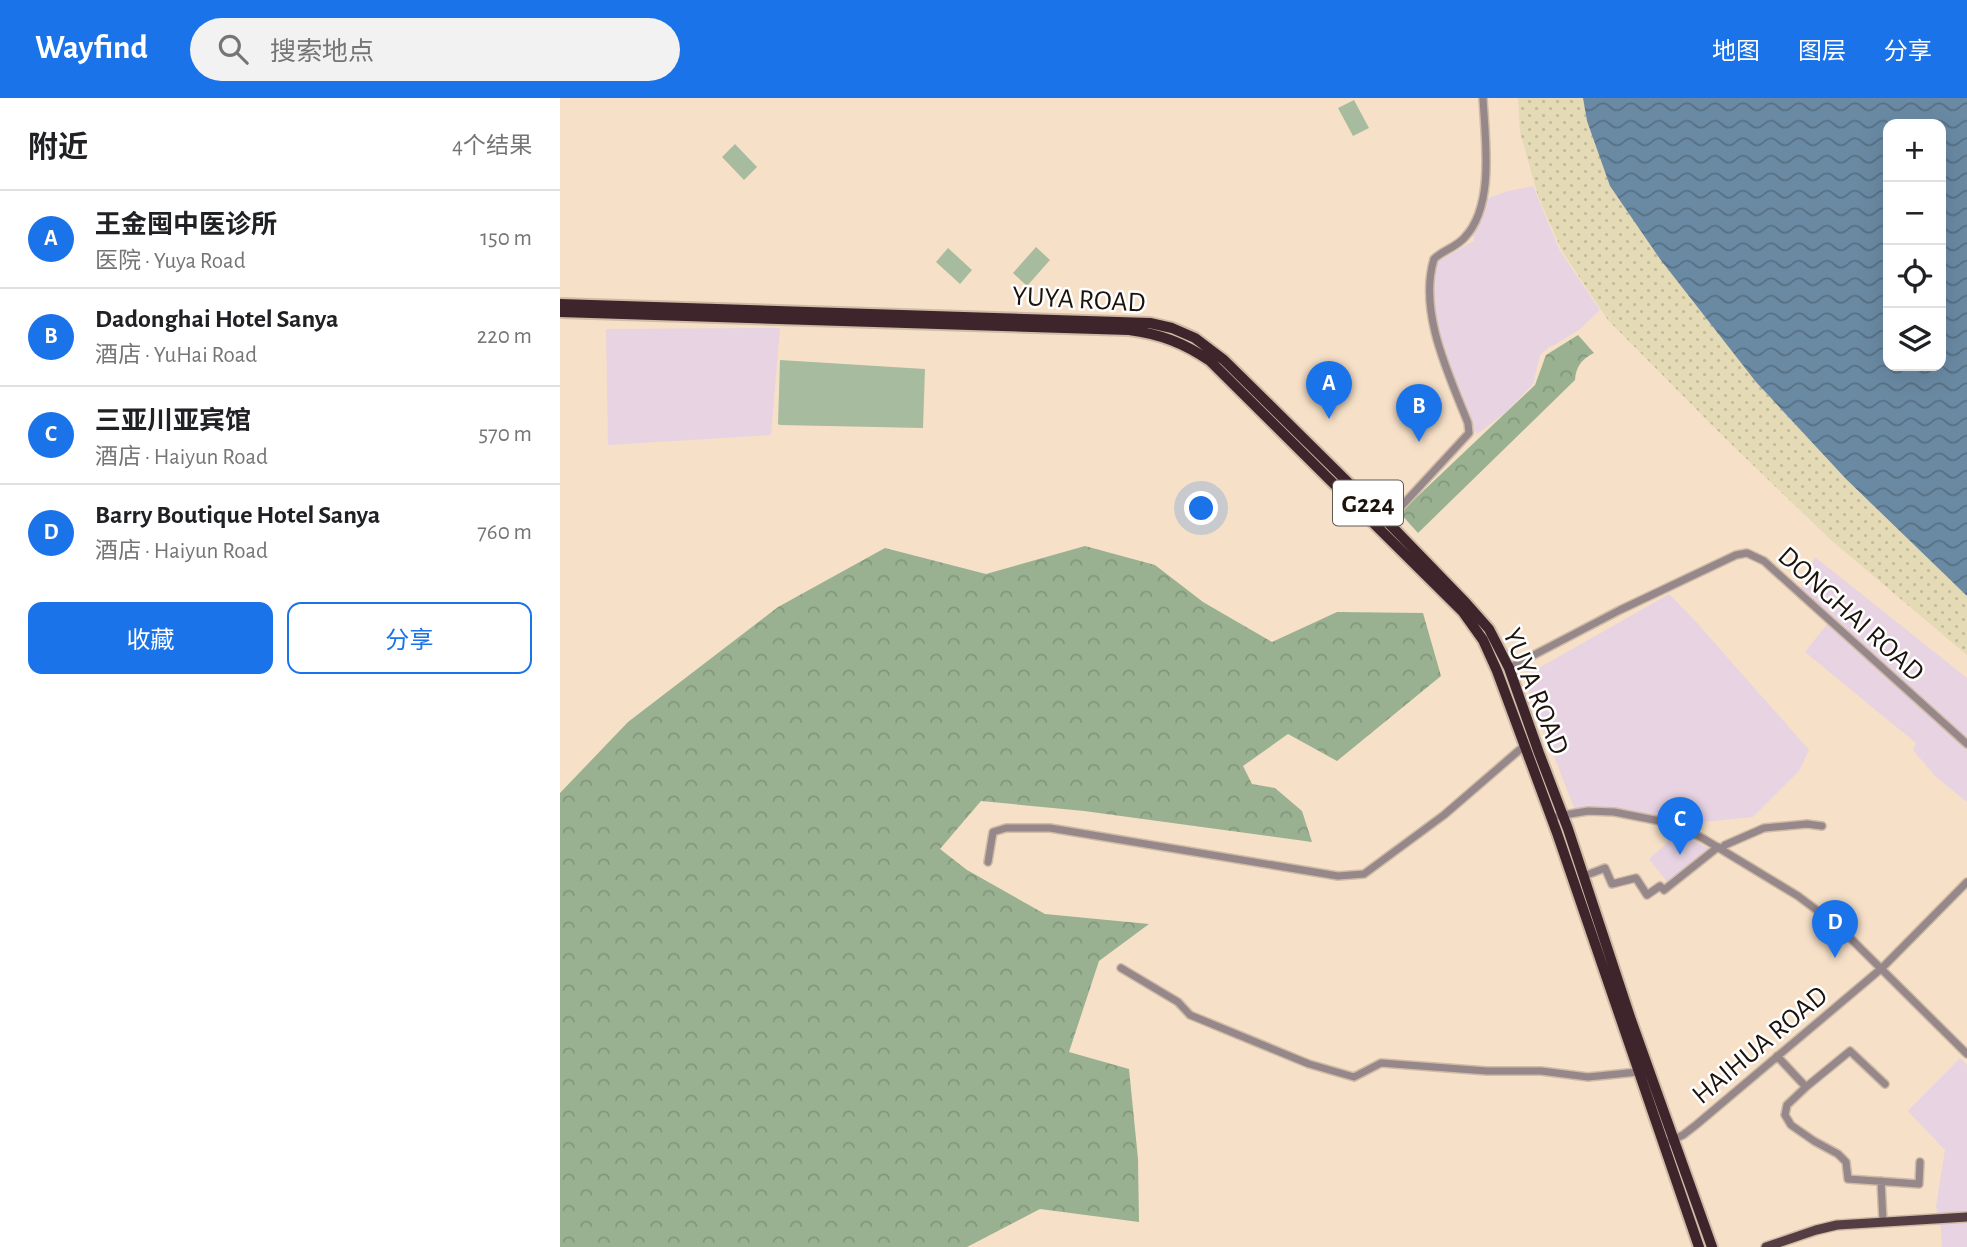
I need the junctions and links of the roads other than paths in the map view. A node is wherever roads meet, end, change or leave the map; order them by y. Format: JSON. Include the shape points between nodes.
{"nodes":[{"id":1,"x":1483,"y":98,"type":"edge"},
{"id":2,"x":560,"y":304,"type":"edge"},
{"id":3,"x":560,"y":312,"type":"edge"},
{"id":4,"x":1383,"y":526,"type":"junction"},
{"id":5,"x":1509,"y":668,"type":"junction"},
{"id":6,"x":1967,"y":744,"type":"edge"},
{"id":7,"x":1524,"y":746,"type":"junction"},
{"id":8,"x":1557,"y":816,"type":"junction"},
{"id":9,"x":1822,"y":826,"type":"dead end"},
{"id":10,"x":1719,"y":848,"type":"junction"},
{"id":11,"x":988,"y":862,"type":"dead end"},
{"id":12,"x":1584,"y":876,"type":"junction"},
{"id":13,"x":1967,"y":882,"type":"edge"},
{"id":14,"x":1121,"y":968,"type":"dead end"},
{"id":15,"x":1882,"y":968,"type":"junction"},
{"id":16,"x":1967,"y":1054,"type":"edge"},
{"id":17,"x":1777,"y":1056,"type":"junction"},
{"id":18,"x":1638,"y":1072,"type":"junction"},
{"id":19,"x":1885,"y":1084,"type":"dead end"},
{"id":20,"x":1805,"y":1087,"type":"junction"},
{"id":21,"x":1669,"y":1141,"type":"junction"},
{"id":22,"x":1920,"y":1162,"type":"dead end"},
{"id":23,"x":1881,"y":1181,"type":"junction"},
{"id":24,"x":1967,"y":1217,"type":"edge"},
{"id":25,"x":1883,"y":1222,"type":"junction"},
{"id":26,"x":1699,"y":1247,"type":"edge"},
{"id":27,"x":1712,"y":1247,"type":"edge"},
{"id":28,"x":1766,"y":1247,"type":"edge"}],
"edges":[{"from":1,"to":4,"type":"street","via":[[1486,180],[1481,204],[1467,235],[1434,259],[1430,279],[1437,341],[1469,433]]},
{"from":2,"to":4,"type":"highway","name":"YUYA ROAD","number":"G224","via":[[1150,323],[1172,328],[1195,338],[1224,360]]},
{"from":3,"to":4,"type":"highway","name":"YUYA ROAD","number":"G224","via":[[1151,332],[1188,346],[1210,361]]},
{"from":4,"to":5,"type":"highway","name":"YUYA ROAD","number":"G224","via":[[1466,603],[1489,629]]},
{"from":4,"to":7,"type":"highway","name":"YUYA ROAD","number":"G224","via":[[1483,640]]},
{"from":5,"to":6,"type":"street","name":"DONGHAI ROAD","via":[[1620,610],[1747,553],[1764,561]]},
{"from":5,"to":8,"type":"highway","name":"YUYA ROAD","number":"G224"},
{"from":7,"to":8,"type":"highway","name":"YUYA ROAD","number":"G224"},
{"from":7,"to":11,"type":"street","via":[[1444,815],[1364,874],[1338,876],[1050,828],[993,832]]},
{"from":8,"to":10,"type":"street","via":[[1588,811],[1651,818],[1675,824]]},
{"from":8,"to":12,"type":"highway","name":"YUYA ROAD","number":"G224"},
{"from":8,"to":18,"type":"highway","name":"YUYA ROAD","number":"G224"},
{"from":9,"to":10,"type":"street","via":[[1764,828]]},
{"from":10,"to":12,"type":"street","via":[[1664,890],[1660,886],[1647,895],[1636,878],[1612,884],[1605,868]]},
{"from":10,"to":15,"type":"street","via":[[1815,908]]},
{"from":12,"to":21,"type":"highway","name":"YUYA ROAD","number":"G224"},
{"from":13,"to":15,"type":"street","name":"HAIHUA ROAD"},
{"from":14,"to":18,"type":"street","via":[[1178,1002],[1190,1015],[1309,1064],[1354,1077],[1381,1063],[1588,1077]]},
{"from":15,"to":16,"type":"street"},
{"from":15,"to":17,"type":"street","name":"HAIHUA ROAD"},
{"from":17,"to":20,"type":"street"},
{"from":17,"to":21,"type":"street","name":"HAIHUA ROAD","via":[[1696,1125]]},
{"from":18,"to":21,"type":"highway","name":"YUYA ROAD","number":"G224"},
{"from":19,"to":20,"type":"street","via":[[1850,1051]]},
{"from":20,"to":23,"type":"street","via":[[1787,1105],[1785,1115],[1791,1125],[1838,1154],[1846,1162],[1848,1179]]},
{"from":21,"to":26,"type":"highway","name":"YUYA ROAD","number":"G224"},
{"from":21,"to":27,"type":"highway","name":"YUYA ROAD","number":"G224"},
{"from":22,"to":23,"type":"street","via":[[1919,1184]]},
{"from":23,"to":25,"type":"street"},
{"from":24,"to":25,"type":"main road"},
{"from":25,"to":28,"type":"main road","via":[[1827,1227]]}]}
